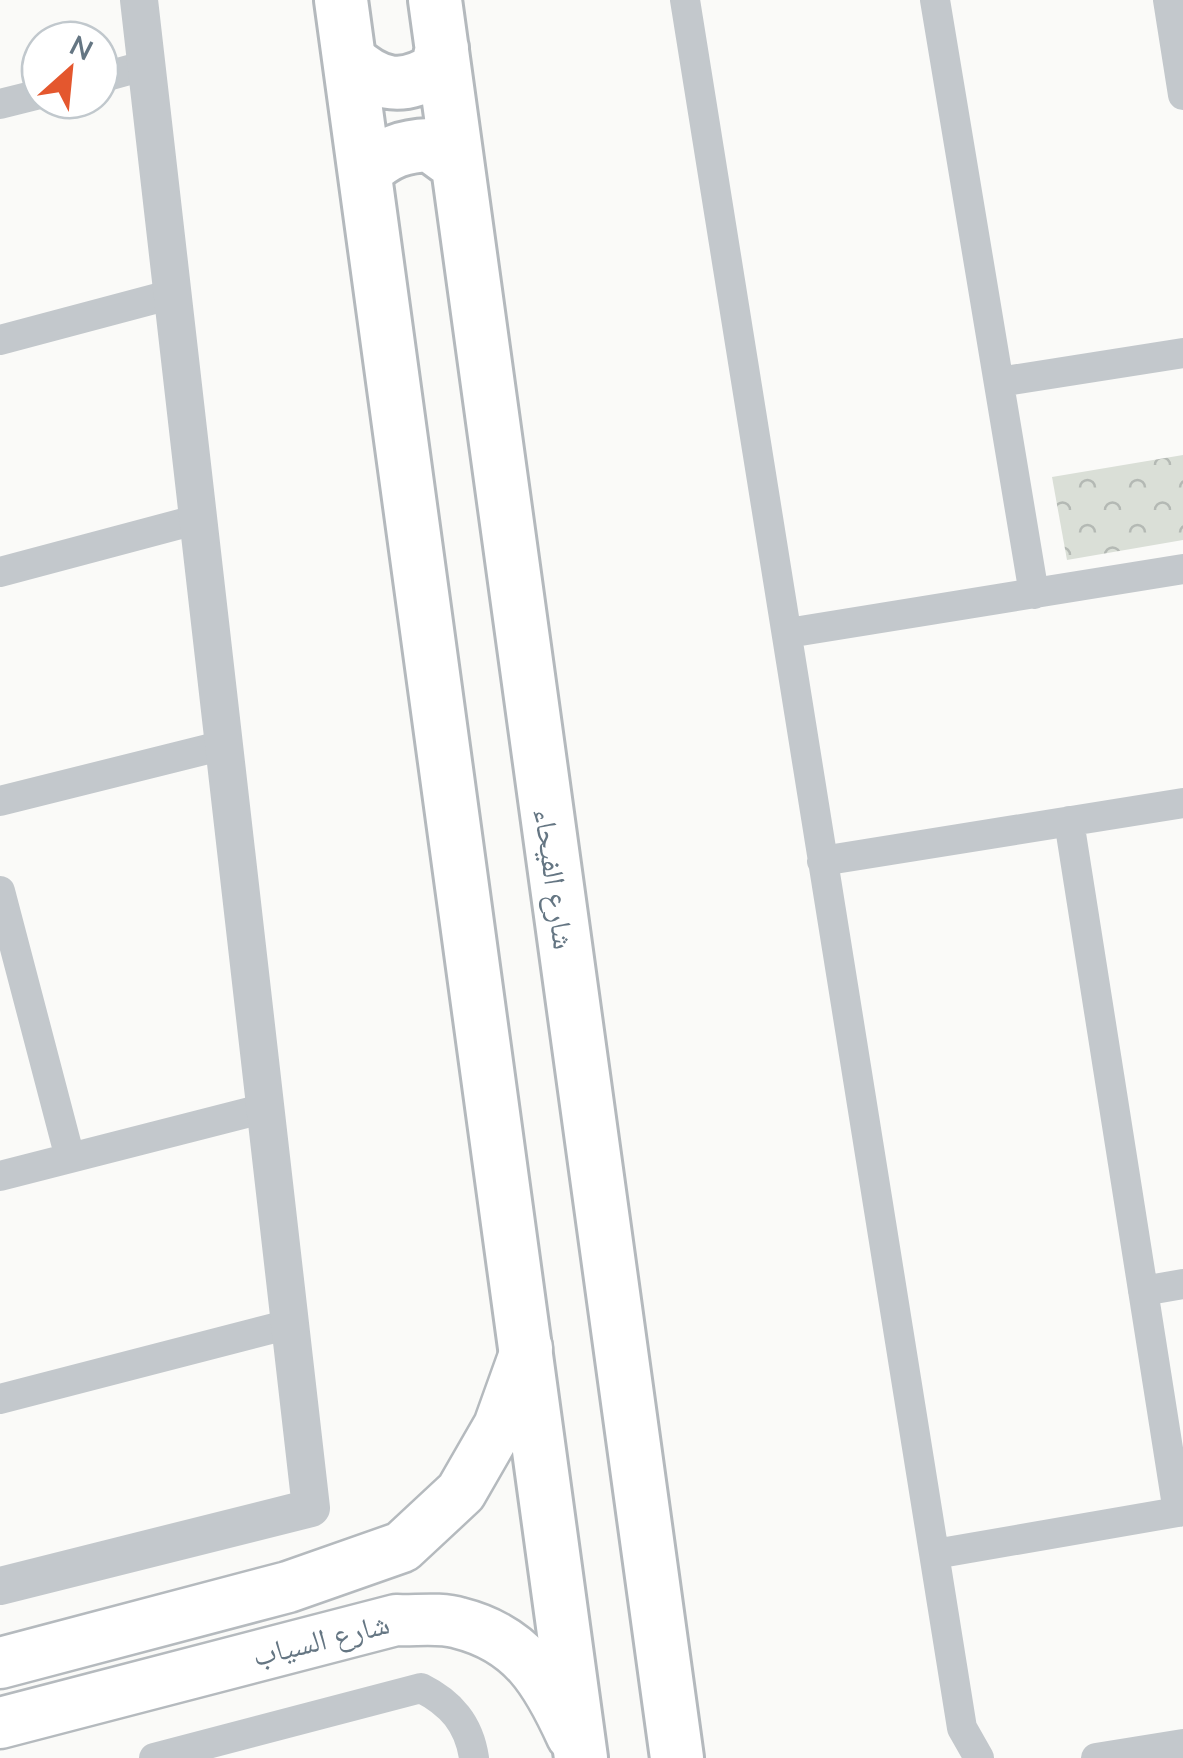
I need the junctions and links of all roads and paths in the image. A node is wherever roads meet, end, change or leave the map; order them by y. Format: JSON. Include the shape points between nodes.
{"nodes":[{"id":1,"x":140,"y":0,"type":"edge"},
{"id":2,"x":342,"y":0,"type":"edge"},
{"id":3,"x":685,"y":0,"type":"edge"},
{"id":4,"x":935,"y":0,"type":"edge"},
{"id":5,"x":1168,"y":0,"type":"edge"},
{"id":6,"x":439,"y":24,"type":"edge"},
{"id":7,"x":350,"y":60,"type":"junction"},
{"id":8,"x":147,"y":66,"type":"junction"},
{"id":9,"x":120,"y":73,"type":"edge"},
{"id":10,"x":1183,"y":95,"type":"edge"},
{"id":11,"x":456,"y":164,"type":"junction"},
{"id":12,"x":366,"y":170,"type":"junction"},
{"id":13,"x":173,"y":294,"type":"junction"},
{"id":14,"x":0,"y":340,"type":"edge"},
{"id":15,"x":1183,"y":353,"type":"edge"},
{"id":16,"x":998,"y":382,"type":"junction"},
{"id":17,"x":198,"y":519,"type":"junction"},
{"id":18,"x":1183,"y":569,"type":"edge"},
{"id":19,"x":0,"y":572,"type":"edge"},
{"id":20,"x":1034,"y":594,"type":"junction"},
{"id":21,"x":788,"y":633,"type":"junction"},
{"id":22,"x":224,"y":745,"type":"junction"},
{"id":23,"x":0,"y":801,"type":"edge"},
{"id":24,"x":1183,"y":802,"type":"edge"},
{"id":25,"x":1069,"y":820,"type":"junction"},
{"id":26,"x":822,"y":860,"type":"junction"},
{"id":27,"x":0,"y":892,"type":"edge"},
{"id":28,"x":266,"y":1108,"type":"junction"},
{"id":29,"x":70,"y":1158,"type":"junction"},
{"id":30,"x":0,"y":1176,"type":"edge"},
{"id":31,"x":1183,"y":1284,"type":"edge"},
{"id":32,"x":1143,"y":1291,"type":"junction"},
{"id":33,"x":290,"y":1324,"type":"junction"},
{"id":34,"x":527,"y":1348,"type":"junction"},
{"id":35,"x":0,"y":1400,"type":"edge"},
{"id":36,"x":1180,"y":1511,"type":"edge"},
{"id":37,"x":935,"y":1554,"type":"junction"},
{"id":38,"x":0,"y":1586,"type":"edge"},
{"id":39,"x":0,"y":1662,"type":"edge"},
{"id":40,"x":0,"y":1724,"type":"edge"},
{"id":41,"x":1183,"y":1744,"type":"edge"},
{"id":42,"x":154,"y":1758,"type":"edge"},
{"id":43,"x":474,"y":1758,"type":"edge"},
{"id":44,"x":581,"y":1758,"type":"edge"},
{"id":45,"x":677,"y":1758,"type":"edge"},
{"id":46,"x":979,"y":1758,"type":"edge"},
{"id":47,"x":1096,"y":1758,"type":"edge"}],
"edges":[{"from":1,"to":8,"type":"street"},
{"from":2,"to":7,"type":"highway"},
{"from":3,"to":21,"type":"street"},
{"from":4,"to":16,"type":"street"},
{"from":5,"to":10,"type":"street"},
{"from":6,"to":7,"type":"highway","via":[[438,69],[416,82],[380,81]]},
{"from":6,"to":11,"type":"highway","name":"شارع الفيحاء"},
{"from":7,"to":12,"type":"highway"},
{"from":8,"to":9,"type":"street"},
{"from":8,"to":13,"type":"street"},
{"from":11,"to":12,"type":"highway","via":[[430,145],[407,146]]},
{"from":11,"to":45,"type":"highway","name":"شارع الفيحاء"},
{"from":12,"to":34,"type":"highway"},
{"from":13,"to":14,"type":"street"},
{"from":13,"to":17,"type":"street"},
{"from":15,"to":16,"type":"street"},
{"from":16,"to":20,"type":"street"},
{"from":17,"to":19,"type":"street"},
{"from":17,"to":22,"type":"street"},
{"from":18,"to":20,"type":"street"},
{"from":20,"to":21,"type":"street"},
{"from":21,"to":26,"type":"street"},
{"from":22,"to":23,"type":"street"},
{"from":22,"to":28,"type":"street"},
{"from":24,"to":25,"type":"street"},
{"from":25,"to":26,"type":"street"},
{"from":25,"to":32,"type":"street"},
{"from":26,"to":37,"type":"street"},
{"from":27,"to":29,"type":"street"},
{"from":28,"to":29,"type":"street"},
{"from":28,"to":33,"type":"street"},
{"from":29,"to":30,"type":"street"},
{"from":31,"to":32,"type":"street"},
{"from":32,"to":36,"type":"street"},
{"from":33,"to":35,"type":"street"},
{"from":33,"to":38,"type":"street","via":[[311,1508]]},
{"from":34,"to":39,"type":"main road","name":"شارع السياب","via":[[499,1426],[461,1492],[402,1547],[288,1587]]},
{"from":34,"to":44,"type":"highway"},
{"from":36,"to":37,"type":"street"},
{"from":37,"to":46,"type":"street","via":[[962,1728]]},
{"from":40,"to":44,"type":"main road","name":"شارع السياب","via":[[396,1620],[458,1622],[511,1647],[547,1681]]},
{"from":41,"to":47,"type":"street"},
{"from":42,"to":43,"type":"street","via":[[421,1688],[448,1702],[470,1736]]}]}
